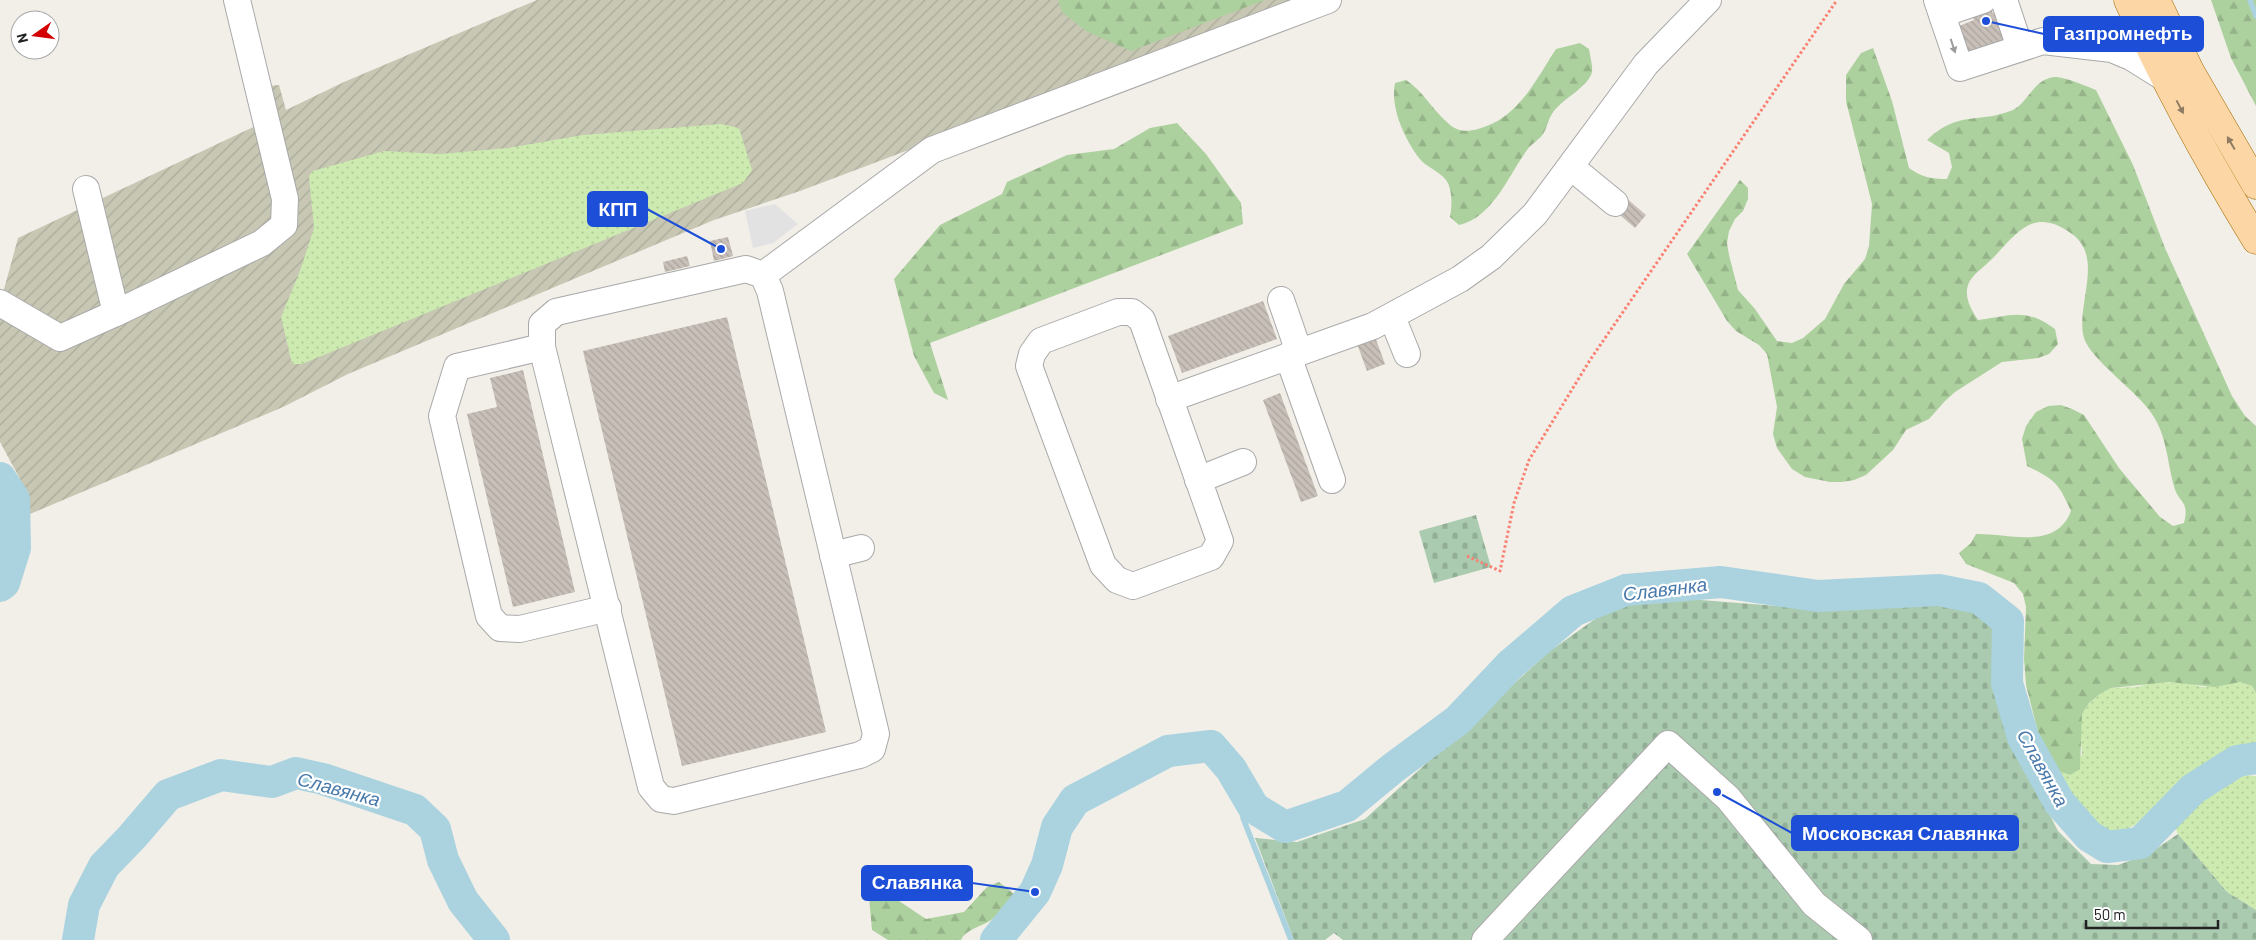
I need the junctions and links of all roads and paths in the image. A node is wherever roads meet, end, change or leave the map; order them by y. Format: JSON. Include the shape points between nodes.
{"nodes":[{"id":1,"x":237,"y":0,"type":"edge"},
{"id":2,"x":1328,"y":0,"type":"edge"},
{"id":3,"x":1708,"y":0,"type":"edge"},
{"id":4,"x":1836,"y":0,"type":"edge"},
{"id":5,"x":1983,"y":0,"type":"edge"},
{"id":6,"x":2004,"y":0,"type":"edge"},
{"id":7,"x":2128,"y":0,"type":"edge"},
{"id":8,"x":2156,"y":0,"type":"edge"},
{"id":9,"x":1939,"y":7,"type":"edge"},
{"id":10,"x":2020,"y":48,"type":"junction"},
{"id":11,"x":2164,"y":77,"type":"junction"},
{"id":12,"x":1571,"y":167,"type":"junction"},
{"id":13,"x":2256,"y":185,"type":"edge"},
{"id":14,"x":86,"y":189,"type":"dead end"},
{"id":15,"x":1615,"y":203,"type":"dead end"},
{"id":16,"x":2256,"y":240,"type":"edge"},
{"id":17,"x":763,"y":275,"type":"junction"},
{"id":18,"x":1280,"y":300,"type":"dead end"},
{"id":19,"x":0,"y":302,"type":"edge"},
{"id":20,"x":116,"y":313,"type":"junction"},
{"id":21,"x":1392,"y":317,"type":"junction"},
{"id":22,"x":542,"y":347,"type":"junction"},
{"id":23,"x":1294,"y":354,"type":"junction"},
{"id":24,"x":1407,"y":354,"type":"dead end"},
{"id":25,"x":1169,"y":399,"type":"junction"},
{"id":26,"x":1243,"y":462,"type":"dead end"},
{"id":27,"x":1198,"y":480,"type":"junction"},
{"id":28,"x":1332,"y":480,"type":"dead end"},
{"id":29,"x":861,"y":548,"type":"dead end"},
{"id":30,"x":833,"y":555,"type":"junction"},
{"id":31,"x":1467,"y":556,"type":"dead end"},
{"id":32,"x":608,"y":608,"type":"junction"},
{"id":33,"x":1485,"y":940,"type":"edge"},
{"id":34,"x":1859,"y":940,"type":"edge"}],
"edges":[{"from":1,"to":20,"type":"lane","via":[[285,199],[284,225],[262,243]]},
{"from":2,"to":17,"type":"lane","via":[[932,150]]},
{"from":3,"to":12,"type":"lane","via":[[1646,64]]},
{"from":4,"to":31,"type":"path","via":[[1590,360],[1529,460],[1514,503],[1500,571]]},
{"from":5,"to":9,"type":"lane"},
{"from":6,"to":10,"type":"lane"},
{"from":7,"to":11,"type":"main road"},
{"from":13,"to":8,"type":"main road","one_way":true,"via":[[2190,71]]},
{"from":9,"to":10,"type":"lane","one_way":true,"via":[[1960,68]]},
{"from":10,"to":11,"type":"lane","via":[[2043,41],[2112,49]]},
{"from":11,"to":16,"type":"main road","one_way":true,"via":[[2219,180]]},
{"from":12,"to":15,"type":"lane"},
{"from":12,"to":21,"type":"lane","via":[[1535,214],[1491,257],[1460,279]]},
{"from":14,"to":20,"type":"lane"},
{"from":17,"to":22,"type":"lane","via":[[746,269],[556,312],[542,324]]},
{"from":17,"to":30,"type":"lane","via":[[770,291]]},
{"from":18,"to":23,"type":"lane"},
{"from":19,"to":20,"type":"lane","via":[[60,338]]},
{"from":21,"to":23,"type":"lane"},
{"from":21,"to":24,"type":"lane"},
{"from":22,"to":32,"type":"lane"},
{"from":22,"to":32,"type":"lane","via":[[457,367],[442,416],[489,616],[500,628],[520,629]]},
{"from":23,"to":25,"type":"lane"},
{"from":23,"to":28,"type":"lane"},
{"from":25,"to":27,"type":"lane"},
{"from":25,"to":27,"type":"lane","via":[[1142,320],[1132,312],[1118,312],[1041,341],[1032,354],[1029,366],[1103,566],[1117,580],[1133,586],[1211,557],[1220,541]]},
{"from":26,"to":27,"type":"lane"},
{"from":29,"to":30,"type":"lane"},
{"from":30,"to":32,"type":"lane","via":[[876,734],[872,749],[860,755],[674,801],[661,799],[651,787]]},
{"from":33,"to":34,"type":"lane","via":[[1668,744],[1728,798],[1814,904]]}]}
